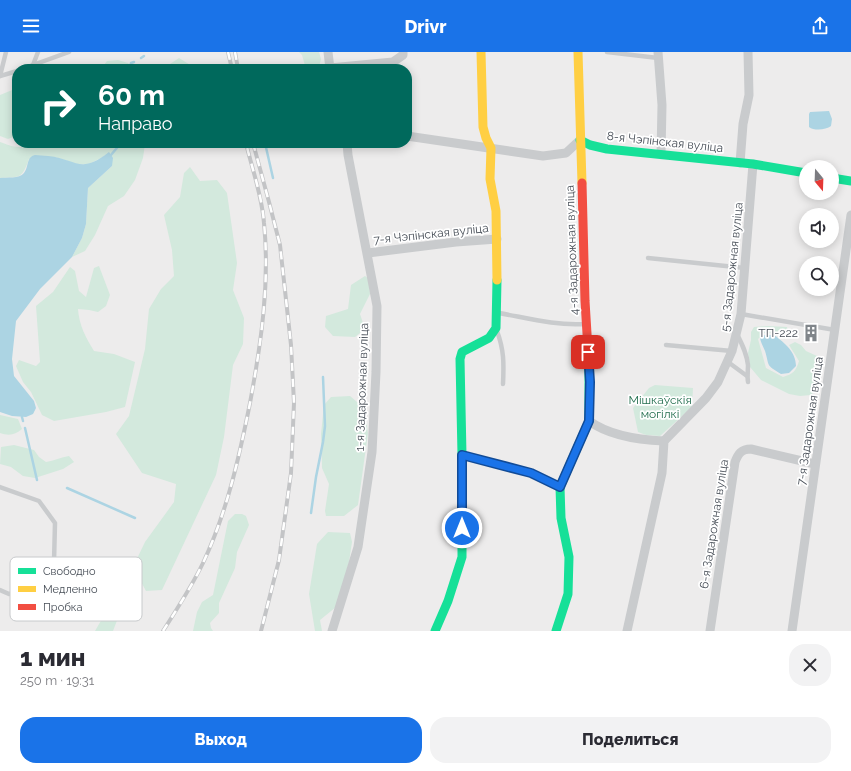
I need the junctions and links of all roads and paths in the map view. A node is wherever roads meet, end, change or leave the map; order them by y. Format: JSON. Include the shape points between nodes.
{"nodes":[{"id":1,"x":6,"y":52,"type":"edge"},
{"id":2,"x":38,"y":52,"type":"edge"},
{"id":3,"x":69,"y":52,"type":"edge"},
{"id":4,"x":328,"y":52,"type":"edge"},
{"id":5,"x":403,"y":52,"type":"edge"},
{"id":6,"x":481,"y":52,"type":"edge"},
{"id":7,"x":578,"y":52,"type":"edge"},
{"id":8,"x":607,"y":52,"type":"edge"},
{"id":9,"x":748,"y":52,"type":"edge"},
{"id":10,"x":658,"y":55,"type":"edge"},
{"id":11,"x":33,"y":64,"type":"edge"},
{"id":12,"x":36,"y":64,"type":"edge"},
{"id":13,"x":329,"y":64,"type":"edge"},
{"id":14,"x":375,"y":64,"type":"edge"},
{"id":15,"x":12,"y":72,"type":"edge"},
{"id":16,"x":0,"y":76,"type":"edge"},
{"id":17,"x":412,"y":137,"type":"edge"},
{"id":18,"x":580,"y":140,"type":"junction"},
{"id":19,"x":347,"y":148,"type":"edge"},
{"id":20,"x":491,"y":148,"type":"junction"},
{"id":21,"x":661,"y":154,"type":"junction"},
{"id":22,"x":740,"y":163,"type":"junction"},
{"id":23,"x":753,"y":164,"type":"junction"},
{"id":24,"x":799,"y":172,"type":"edge"},
{"id":25,"x":839,"y":179,"type":"edge"},
{"id":26,"x":851,"y":181,"type":"edge"},
{"id":27,"x":851,"y":215,"type":"edge"},
{"id":28,"x":497,"y":239,"type":"junction"},
{"id":29,"x":368,"y":253,"type":"junction"},
{"id":30,"x":648,"y":258,"type":"dead end"},
{"id":31,"x":745,"y":268,"type":"junction"},
{"id":32,"x":497,"y":313,"type":"junction"},
{"id":33,"x":741,"y":314,"type":"junction"},
{"id":34,"x":586,"y":323,"type":"junction"},
{"id":35,"x":496,"y":328,"type":"junction"},
{"id":36,"x":835,"y":330,"type":"junction"},
{"id":37,"x":737,"y":334,"type":"junction"},
{"id":38,"x":666,"y":345,"type":"dead end"},
{"id":39,"x":732,"y":351,"type":"junction"},
{"id":40,"x":728,"y":362,"type":"junction"},
{"id":41,"x":747,"y":376,"type":"junction"},
{"id":42,"x":748,"y":382,"type":"dead end"},
{"id":43,"x":503,"y":384,"type":"dead end"},
{"id":44,"x":589,"y":421,"type":"junction"},
{"id":45,"x":664,"y":442,"type":"junction"},
{"id":46,"x":462,"y":455,"type":"junction"},
{"id":47,"x":815,"y":464,"type":"junction"},
{"id":48,"x":0,"y":487,"type":"edge"},
{"id":49,"x":560,"y":487,"type":"junction"},
{"id":50,"x":54,"y":557,"type":"edge"},
{"id":51,"x":0,"y":590,"type":"edge"},
{"id":52,"x":10,"y":594,"type":"edge"},
{"id":53,"x":332,"y":631,"type":"edge"},
{"id":54,"x":435,"y":631,"type":"edge"},
{"id":55,"x":556,"y":631,"type":"edge"},
{"id":56,"x":627,"y":631,"type":"edge"},
{"id":57,"x":710,"y":631,"type":"edge"},
{"id":58,"x":792,"y":631,"type":"edge"}],
"edges":[{"from":1,"to":16,"type":"lane"},
{"from":2,"to":11,"type":"lane"},
{"from":3,"to":12,"type":"lane"},
{"from":4,"to":13,"type":"street"},
{"from":5,"to":14,"type":"street","via":[[403,55],[393,62]]},
{"from":6,"to":20,"type":"street","via":[[483,127]]},
{"from":7,"to":18,"type":"street","name":"4-я Задарожная вуліца"},
{"from":8,"to":10,"type":"lane"},
{"from":9,"to":22,"type":"street","via":[[749,95],[743,124]]},
{"from":10,"to":21,"type":"street","via":[[662,105]]},
{"from":15,"to":16,"type":"lane"},
{"from":17,"to":20,"type":"street"},
{"from":18,"to":20,"type":"street","via":[[566,153],[543,156]]},
{"from":18,"to":21,"type":"street","name":"8-я Чэпінская вуліца","via":[[607,149]]},
{"from":18,"to":34,"type":"street","name":"4-я Задарожная вуліца"},
{"from":19,"to":29,"type":"street","name":"1-я Задарожная вуліца"},
{"from":20,"to":28,"type":"street","via":[[490,179],[496,211]]},
{"from":21,"to":22,"type":"street","name":"8-я Чэпінская вуліца"},
{"from":22,"to":23,"type":"street","name":"8-я Чэпінская вуліца"},
{"from":23,"to":24,"type":"street","name":"8-я Чэпінская вуліца"},
{"from":23,"to":31,"type":"street","name":"5-я Задарожная вуліца"},
{"from":25,"to":26,"type":"street"},
{"from":27,"to":36,"type":"street","name":"7-я Задарожная вуліца"},
{"from":28,"to":29,"type":"street","name":"7-я Чэпінская вуліца"},
{"from":28,"to":32,"type":"street"},
{"from":29,"to":53,"type":"street","name":"1-я Задарожная вуліца","via":[[377,306],[372,452],[358,547]]},
{"from":30,"to":31,"type":"lane"},
{"from":31,"to":33,"type":"street","name":"5-я Задарожная вуліца"},
{"from":32,"to":34,"type":"lane","via":[[546,322]]},
{"from":32,"to":35,"type":"street"},
{"from":33,"to":36,"type":"lane"},
{"from":33,"to":37,"type":"street","name":"5-я Задарожная вуліца"},
{"from":34,"to":44,"type":"street","name":"4-я Задарожная вуліца","via":[[590,382]]},
{"from":35,"to":43,"type":"lane","via":[[505,363]]},
{"from":35,"to":46,"type":"street","via":[[489,338],[462,352],[460,359]]},
{"from":36,"to":47,"type":"street","name":"7-я Задарожная вуліца"},
{"from":37,"to":39,"type":"street","name":"5-я Задарожная вуліца"},
{"from":37,"to":41,"type":"lane","via":[[747,357]]},
{"from":38,"to":39,"type":"lane"},
{"from":39,"to":40,"type":"street","name":"5-я Задарожная вуліца"},
{"from":40,"to":41,"type":"lane"},
{"from":40,"to":45,"type":"street","name":"5-я Задарожная вуліца","via":[[706,398]]},
{"from":41,"to":42,"type":"lane"},
{"from":44,"to":45,"type":"street","via":[[599,428],[642,440]]},
{"from":44,"to":49,"type":"street","name":"4-я Задарожная вуліца"},
{"from":45,"to":56,"type":"street","via":[[662,473]]},
{"from":46,"to":49,"type":"lane","via":[[531,473]]},
{"from":46,"to":54,"type":"street","via":[[462,557]]},
{"from":47,"to":57,"type":"street","name":"6-я Задарожная вуліца","via":[[751,449],[745,449],[738,454]]},
{"from":47,"to":58,"type":"street","name":"7-я Задарожная вуліца"},
{"from":48,"to":50,"type":"lane","via":[[40,501],[55,522]]},
{"from":49,"to":55,"type":"street","name":"4-я Задарожная вуліца","via":[[569,557],[568,594]]},
{"from":51,"to":52,"type":"lane"}]}
